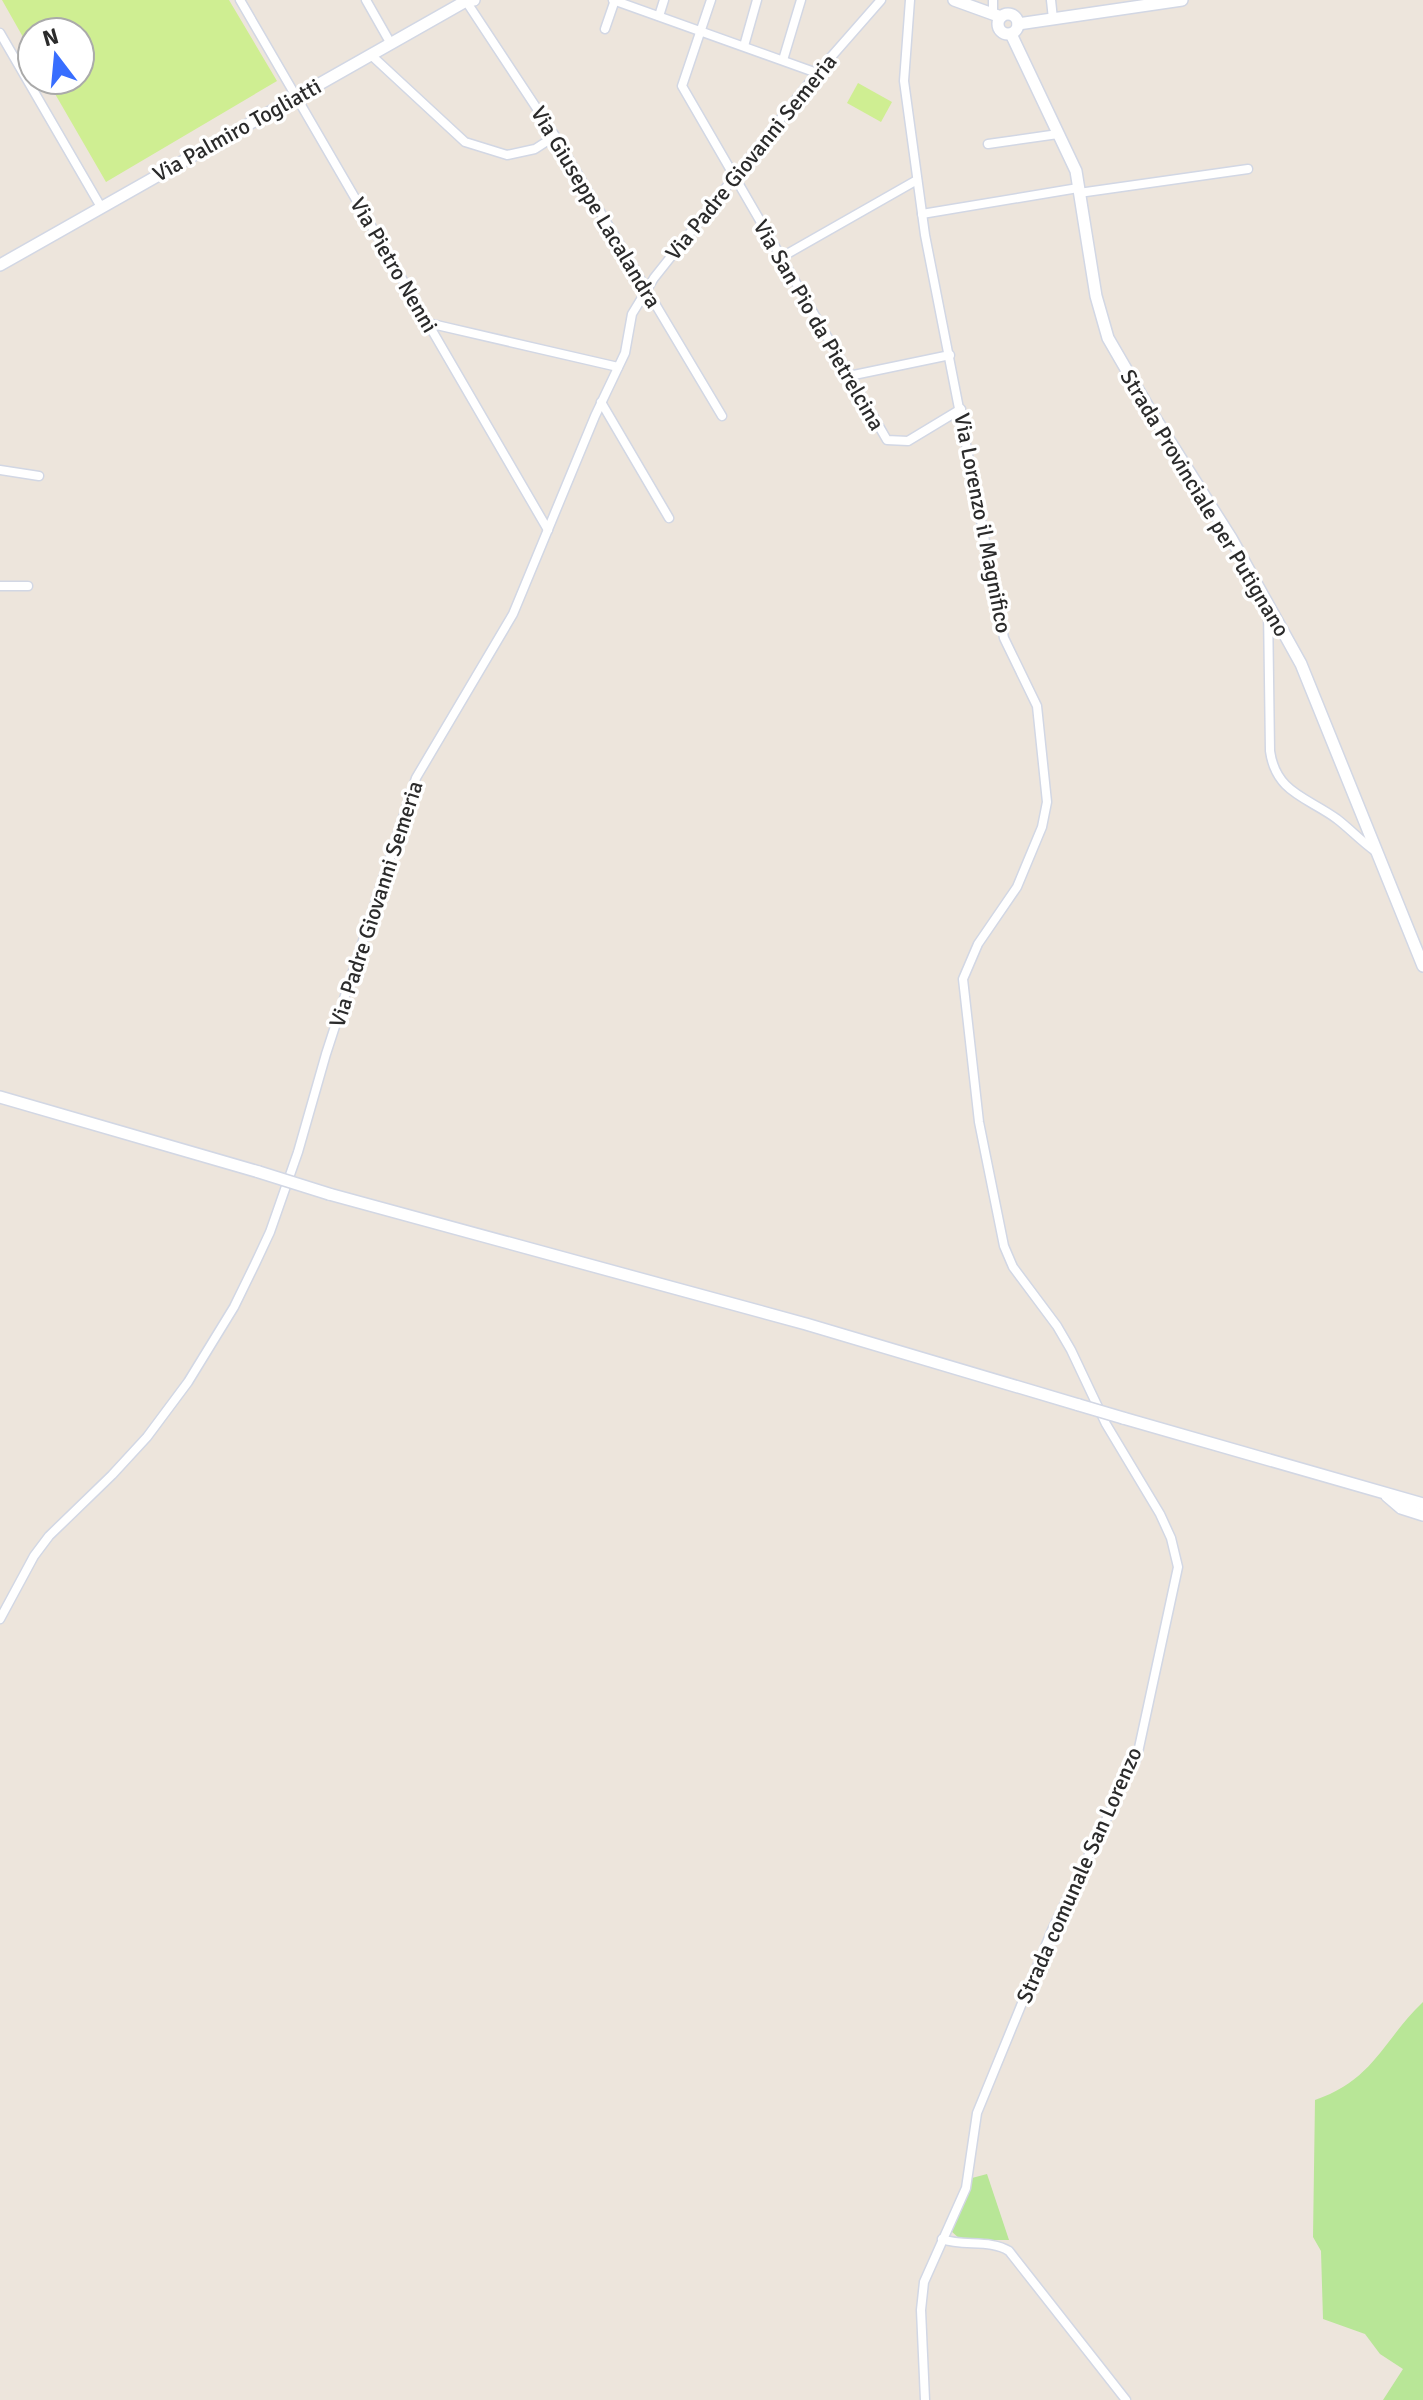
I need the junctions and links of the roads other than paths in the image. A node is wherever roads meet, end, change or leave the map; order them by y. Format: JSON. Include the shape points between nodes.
{"nodes":[{"id":1,"x":240,"y":0,"type":"edge"},
{"id":2,"x":366,"y":0,"type":"edge"},
{"id":3,"x":466,"y":0,"type":"edge"},
{"id":4,"x":474,"y":0,"type":"edge"},
{"id":5,"x":614,"y":0,"type":"edge"},
{"id":6,"x":664,"y":0,"type":"edge"},
{"id":7,"x":711,"y":0,"type":"edge"},
{"id":8,"x":757,"y":0,"type":"edge"},
{"id":9,"x":801,"y":0,"type":"edge"},
{"id":10,"x":881,"y":0,"type":"edge"},
{"id":11,"x":910,"y":0,"type":"edge"},
{"id":12,"x":954,"y":0,"type":"edge"},
{"id":13,"x":1051,"y":0,"type":"edge"},
{"id":14,"x":1174,"y":0,"type":"edge"},
{"id":15,"x":1182,"y":0,"type":"edge"},
{"id":16,"x":1110,"y":5,"type":"edge"},
{"id":17,"x":995,"y":10,"type":"edge"},
{"id":18,"x":659,"y":16,"type":"junction"},
{"id":19,"x":1053,"y":19,"type":"junction"},
{"id":20,"x":605,"y":29,"type":"dead end"},
{"id":21,"x":1015,"y":29,"type":"junction"},
{"id":22,"x":702,"y":31,"type":"junction"},
{"id":23,"x":0,"y":33,"type":"edge"},
{"id":24,"x":391,"y":44,"type":"junction"},
{"id":25,"x":744,"y":46,"type":"junction"},
{"id":26,"x":371,"y":55,"type":"junction"},
{"id":27,"x":783,"y":60,"type":"junction"},
{"id":28,"x":817,"y":73,"type":"junction"},
{"id":29,"x":297,"y":96,"type":"junction"},
{"id":30,"x":1058,"y":134,"type":"junction"},
{"id":31,"x":555,"y":136,"type":"junction"},
{"id":32,"x":988,"y":144,"type":"dead end"},
{"id":33,"x":1248,"y":169,"type":"dead end"},
{"id":34,"x":733,"y":179,"type":"junction"},
{"id":35,"x":917,"y":180,"type":"junction"},
{"id":36,"x":1078,"y":191,"type":"junction"},
{"id":37,"x":101,"y":207,"type":"junction"},
{"id":38,"x":922,"y":214,"type":"junction"},
{"id":39,"x":780,"y":258,"type":"junction"},
{"id":40,"x":0,"y":265,"type":"edge"},
{"id":41,"x":647,"y":289,"type":"junction"},
{"id":42,"x":428,"y":323,"type":"junction"},
{"id":43,"x":950,"y":355,"type":"junction"},
{"id":44,"x":618,"y":367,"type":"junction"},
{"id":45,"x":849,"y":376,"type":"junction"},
{"id":46,"x":601,"y":402,"type":"junction"},
{"id":47,"x":961,"y":409,"type":"junction"},
{"id":48,"x":722,"y":416,"type":"dead end"},
{"id":49,"x":0,"y":470,"type":"edge"},
{"id":50,"x":39,"y":476,"type":"dead end"},
{"id":51,"x":669,"y":518,"type":"dead end"},
{"id":52,"x":548,"y":530,"type":"junction"},
{"id":53,"x":0,"y":586,"type":"edge"},
{"id":54,"x":28,"y":586,"type":"dead end"},
{"id":55,"x":1268,"y":603,"type":"junction"},
{"id":56,"x":1375,"y":851,"type":"junction"},
{"id":57,"x":1423,"y":966,"type":"edge"},
{"id":58,"x":0,"y":1097,"type":"edge"},
{"id":59,"x":1106,"y":1424,"type":"joint"},
{"id":60,"x":1384,"y":1493,"type":"junction"},
{"id":61,"x":1423,"y":1504,"type":"edge"},
{"id":62,"x":1423,"y":1515,"type":"edge"},
{"id":63,"x":0,"y":1619,"type":"edge"},
{"id":64,"x":942,"y":2239,"type":"junction"},
{"id":65,"x":925,"y":2400,"type":"edge"},
{"id":66,"x":1126,"y":2400,"type":"edge"}],
"edges":[{"from":1,"to":29,"type":"street","name":"Via Pietro Nenni"},
{"from":2,"to":24,"type":"street"},
{"from":3,"to":4,"type":"street","name":"Via Palmiro Togliatti"},
{"from":3,"to":24,"type":"street","name":"Via Palmiro Togliatti"},
{"from":3,"to":31,"type":"street","name":"Via Giuseppe Lacalandra"},
{"from":5,"to":18,"type":"street"},
{"from":5,"to":20,"type":"street"},
{"from":6,"to":18,"type":"street"},
{"from":7,"to":22,"type":"street","name":"Via San Pio da Pietrelcina"},
{"from":8,"to":25,"type":"street"},
{"from":9,"to":27,"type":"street"},
{"from":10,"to":28,"type":"street","name":"Via Padre Giovanni Semeria"},
{"from":11,"to":35,"type":"street","name":"Via Lorenzo il Magnifico","via":[[904,81]]},
{"from":12,"to":17,"type":"street"},
{"from":13,"to":19,"type":"street"},
{"from":14,"to":15,"type":"street"},
{"from":14,"to":16,"type":"street"},
{"from":16,"to":19,"type":"street"},
{"from":17,"to":21,"type":"street","via":[[1013,15]]},
{"from":18,"to":22,"type":"street"},
{"from":19,"to":21,"type":"street"},
{"from":21,"to":30,"type":"street","name":"Strada Provinciale per Putignano"},
{"from":22,"to":25,"type":"street"},
{"from":22,"to":34,"type":"street","name":"Via San Pio da Pietrelcina","via":[[682,86]]},
{"from":23,"to":37,"type":"street"},
{"from":24,"to":26,"type":"street","name":"Via Palmiro Togliatti"},
{"from":25,"to":27,"type":"street"},
{"from":26,"to":29,"type":"street","name":"Via Palmiro Togliatti"},
{"from":26,"to":31,"type":"street","via":[[465,142],[507,155],[535,149]]},
{"from":27,"to":28,"type":"street"},
{"from":28,"to":34,"type":"street","name":"Via Padre Giovanni Semeria"},
{"from":29,"to":37,"type":"street","name":"Via Palmiro Togliatti"},
{"from":29,"to":42,"type":"street","name":"Via Pietro Nenni"},
{"from":30,"to":32,"type":"street"},
{"from":30,"to":36,"type":"street","name":"Strada Provinciale per Putignano","via":[[1076,171]]},
{"from":31,"to":41,"type":"street","name":"Via Giuseppe Lacalandra"},
{"from":33,"to":36,"type":"street"},
{"from":34,"to":39,"type":"street","name":"Via San Pio da Pietrelcina"},
{"from":34,"to":41,"type":"street","name":"Via Padre Giovanni Semeria"},
{"from":35,"to":38,"type":"street","name":"Via Lorenzo il Magnifico"},
{"from":35,"to":39,"type":"street"},
{"from":36,"to":38,"type":"street"},
{"from":36,"to":55,"type":"street","name":"Strada Provinciale per Putignano","via":[[1108,338]]},
{"from":37,"to":40,"type":"street","name":"Via Palmiro Togliatti"},
{"from":38,"to":43,"type":"street","name":"Via Lorenzo il Magnifico"},
{"from":39,"to":45,"type":"street","name":"Via San Pio da Pietrelcina"},
{"from":41,"to":44,"type":"street","name":"Via Padre Giovanni Semeria","via":[[632,314]]},
{"from":41,"to":48,"type":"street","name":"Via Giuseppe Lacalandra"},
{"from":42,"to":44,"type":"street"},
{"from":42,"to":52,"type":"street","name":"Via Pietro Nenni"},
{"from":43,"to":45,"type":"street"},
{"from":43,"to":47,"type":"street","name":"Via Lorenzo il Magnifico"},
{"from":44,"to":46,"type":"street","name":"Via Padre Giovanni Semeria"},
{"from":45,"to":47,"type":"street","name":"Via San Pio da Pietrelcina","via":[[887,440],[908,441]]},
{"from":46,"to":51,"type":"street"},
{"from":46,"to":52,"type":"street","name":"Via Padre Giovanni Semeria"},
{"from":47,"to":59,"type":"street","name":"Via Lorenzo il Magnifico","via":[[1004,638],[1037,706],[1047,802],[1017,887],[978,944],[963,979],[979,1122],[1004,1246],[1013,1267],[1057,1326]]},
{"from":49,"to":50,"type":"street"},
{"from":52,"to":63,"type":"street","name":"Via Padre Giovanni Semeria","via":[[513,614],[416,778],[298,1152],[270,1232],[234,1307],[147,1437],[34,1556]]},
{"from":53,"to":54,"type":"street"},
{"from":55,"to":56,"type":"street","name":"Strada Provinciale per Putignano","via":[[1310,681]]},
{"from":55,"to":56,"type":"street","via":[[1272,769],[1281,782]]},
{"from":56,"to":57,"type":"street","name":"Strada Provinciale per Putignano"},
{"from":58,"to":60,"type":"street","bridge":true},
{"from":59,"to":64,"type":"street","name":"Strada comunale San Lorenzo","via":[[1160,1514],[1178,1567],[1137,1757],[1052,1930],[989,2085],[975,2124],[966,2188]]},
{"from":60,"to":61,"type":"street"},
{"from":60,"to":62,"type":"street","via":[[1401,1508]]},
{"from":64,"to":65,"type":"street","name":"Strada comunale San Lorenzo","via":[[921,2296]]},
{"from":64,"to":66,"type":"street","via":[[1009,2251]]}]}
